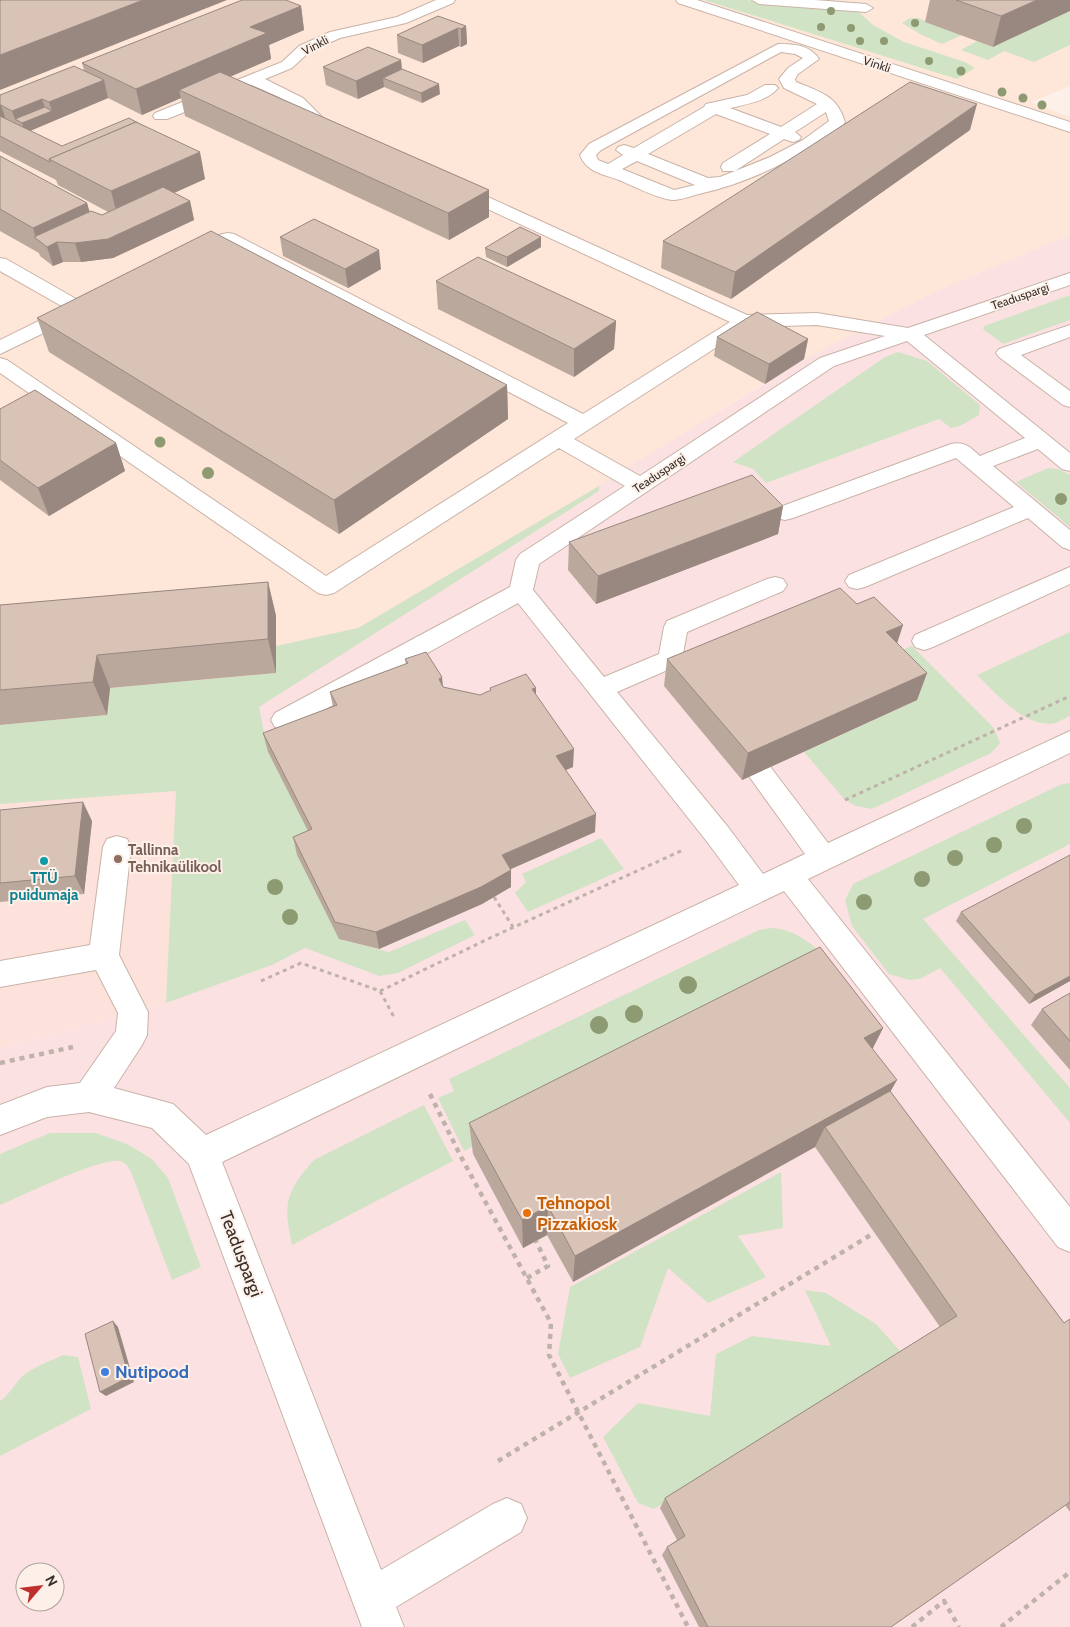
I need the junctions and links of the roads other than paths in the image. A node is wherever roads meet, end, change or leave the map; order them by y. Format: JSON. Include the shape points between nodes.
{"nodes":[{"id":1,"x":448,"y":0,"type":"edge"},
{"id":2,"x":684,"y":0,"type":"edge"},
{"id":3,"x":759,"y":0,"type":"edge"},
{"id":4,"x":866,"y":8,"type":"dead end"},
{"id":5,"x":803,"y":52,"type":"junction"},
{"id":6,"x":738,"y":54,"type":"dead end"},
{"id":7,"x":755,"y":59,"type":"junction"},
{"id":8,"x":793,"y":71,"type":"junction"},
{"id":9,"x":730,"y":73,"type":"junction"},
{"id":10,"x":772,"y":76,"type":"junction"},
{"id":11,"x":252,"y":79,"type":"junction"},
{"id":12,"x":687,"y":97,"type":"junction"},
{"id":13,"x":826,"y":105,"type":"junction"},
{"id":14,"x":714,"y":108,"type":"junction"},
{"id":15,"x":161,"y":116,"type":"dead end"},
{"id":16,"x":1070,"y":127,"type":"edge"},
{"id":17,"x":781,"y":132,"type":"junction"},
{"id":18,"x":355,"y":140,"type":"edge"},
{"id":19,"x":604,"y":142,"type":"junction"},
{"id":20,"x":809,"y":143,"type":"junction"},
{"id":21,"x":635,"y":154,"type":"junction"},
{"id":22,"x":608,"y":171,"type":"junction"},
{"id":23,"x":436,"y":178,"type":"edge"},
{"id":24,"x":725,"y":179,"type":"junction"},
{"id":25,"x":706,"y":183,"type":"junction"},
{"id":26,"x":0,"y":263,"type":"edge"},
{"id":27,"x":175,"y":263,"type":"edge"},
{"id":28,"x":1070,"y":279,"type":"edge"},
{"id":29,"x":96,"y":300,"type":"edge"},
{"id":30,"x":78,"y":308,"type":"junction"},
{"id":31,"x":744,"y":321,"type":"junction"},
{"id":32,"x":1070,"y":330,"type":"edge"},
{"id":33,"x":910,"y":334,"type":"junction"},
{"id":34,"x":0,"y":348,"type":"edge"},
{"id":35,"x":0,"y":364,"type":"edge"},
{"id":36,"x":1070,"y":401,"type":"edge"},
{"id":37,"x":584,"y":423,"type":"junction"},
{"id":38,"x":559,"y":438,"type":"junction"},
{"id":39,"x":1040,"y":440,"type":"junction"},
{"id":40,"x":1070,"y":464,"type":"edge"},
{"id":41,"x":977,"y":465,"type":"junction"},
{"id":42,"x":640,"y":485,"type":"junction"},
{"id":43,"x":1030,"y":509,"type":"junction"},
{"id":44,"x":785,"y":513,"type":"dead end"},
{"id":45,"x":1070,"y":542,"type":"edge"},
{"id":46,"x":1070,"y":575,"type":"edge"},
{"id":47,"x":857,"y":581,"type":"dead end"},
{"id":48,"x":776,"y":585,"type":"dead end"},
{"id":49,"x":521,"y":591,"type":"junction"},
{"id":50,"x":924,"y":641,"type":"dead end"},
{"id":51,"x":600,"y":688,"type":"junction"},
{"id":52,"x":284,"y":720,"type":"dead end"},
{"id":53,"x":1070,"y":741,"type":"edge"},
{"id":54,"x":760,"y":772,"type":"edge"},
{"id":55,"x":117,"y":847,"type":"dead end"},
{"id":56,"x":824,"y":859,"type":"junction"},
{"id":57,"x":789,"y":876,"type":"junction"},
{"id":58,"x":758,"y":890,"type":"junction"},
{"id":59,"x":104,"y":956,"type":"junction"},
{"id":60,"x":0,"y":974,"type":"edge"},
{"id":61,"x":89,"y":1097,"type":"junction"},
{"id":62,"x":0,"y":1120,"type":"edge"},
{"id":63,"x":202,"y":1154,"type":"junction"},
{"id":64,"x":1070,"y":1235,"type":"edge"},
{"id":65,"x":507,"y":1518,"type":"dead end"},
{"id":66,"x":378,"y":1612,"type":"edge"}],
"edges":[{"from":1,"to":11,"type":"street","name":"Vinkli","via":[[401,20],[335,35],[304,49],[287,65]]},
{"from":2,"to":16,"type":"street","name":"Vinkli"},
{"from":3,"to":4,"type":"street"},
{"from":5,"to":7,"type":"street","via":[[794,48],[778,48]]},
{"from":5,"to":8,"type":"street","via":[[812,59]]},
{"from":5,"to":10,"type":"street"},
{"from":6,"to":7,"type":"street"},
{"from":7,"to":9,"type":"street"},
{"from":7,"to":10,"type":"street"},
{"from":8,"to":10,"type":"street"},
{"from":8,"to":13,"type":"street","via":[[787,79],[789,84]]},
{"from":9,"to":10,"type":"street","via":[[750,80]]},
{"from":9,"to":12,"type":"street"},
{"from":10,"to":13,"type":"street"},
{"from":10,"to":14,"type":"street","via":[[752,98]]},
{"from":11,"to":15,"type":"street","name":"Vinkli"},
{"from":11,"to":18,"type":"street","via":[[298,101],[319,123]]},
{"from":12,"to":14,"type":"street"},
{"from":12,"to":19,"type":"street"},
{"from":13,"to":17,"type":"street"},
{"from":13,"to":20,"type":"street","via":[[836,112],[837,122]]},
{"from":14,"to":17,"type":"street"},
{"from":14,"to":21,"type":"street"},
{"from":17,"to":20,"type":"street"},
{"from":17,"to":25,"type":"street"},
{"from":19,"to":21,"type":"street"},
{"from":19,"to":22,"type":"street","via":[[588,155],[591,163]]},
{"from":20,"to":24,"type":"street","via":[[776,161]]},
{"from":21,"to":22,"type":"street"},
{"from":21,"to":25,"type":"street"},
{"from":22,"to":24,"type":"street","via":[[674,195]]},
{"from":23,"to":31,"type":"street"},
{"from":24,"to":25,"type":"street"},
{"from":26,"to":30,"type":"street"},
{"from":27,"to":37,"type":"street","via":[[228,238]]},
{"from":28,"to":33,"type":"street","name":"Teaduspargi"},
{"from":29,"to":30,"type":"street"},
{"from":30,"to":34,"type":"street"},
{"from":31,"to":33,"type":"street","via":[[817,319]]},
{"from":31,"to":37,"type":"street"},
{"from":32,"to":36,"type":"street","via":[[1006,353]]},
{"from":33,"to":39,"type":"street"},
{"from":33,"to":42,"type":"street","name":"Teaduspargi","via":[[827,362]]},
{"from":35,"to":38,"type":"street","via":[[326,587]]},
{"from":37,"to":38,"type":"street"},
{"from":38,"to":42,"type":"street"},
{"from":39,"to":40,"type":"street"},
{"from":39,"to":41,"type":"street"},
{"from":41,"to":43,"type":"street"},
{"from":41,"to":44,"type":"street","via":[[959,450]]},
{"from":42,"to":49,"type":"street","name":"Teaduspargi","via":[[528,560]]},
{"from":43,"to":45,"type":"street"},
{"from":43,"to":47,"type":"street"},
{"from":46,"to":50,"type":"street"},
{"from":48,"to":51,"type":"street","via":[[676,627],[670,659]]},
{"from":49,"to":51,"type":"street"},
{"from":49,"to":52,"type":"street"},
{"from":51,"to":58,"type":"street"},
{"from":53,"to":56,"type":"street"},
{"from":54,"to":56,"type":"street"},
{"from":55,"to":59,"type":"street"},
{"from":56,"to":57,"type":"street"},
{"from":57,"to":58,"type":"street"},
{"from":57,"to":64,"type":"street"},
{"from":58,"to":63,"type":"street"},
{"from":59,"to":60,"type":"street"},
{"from":59,"to":61,"type":"street","via":[[133,1012],[131,1035]]},
{"from":61,"to":62,"type":"street","via":[[47,1102]]},
{"from":61,"to":63,"type":"street","name":"Teaduspargi","via":[[162,1115]]},
{"from":63,"to":66,"type":"street","name":"Teaduspargi"},
{"from":65,"to":66,"type":"street"}]}
